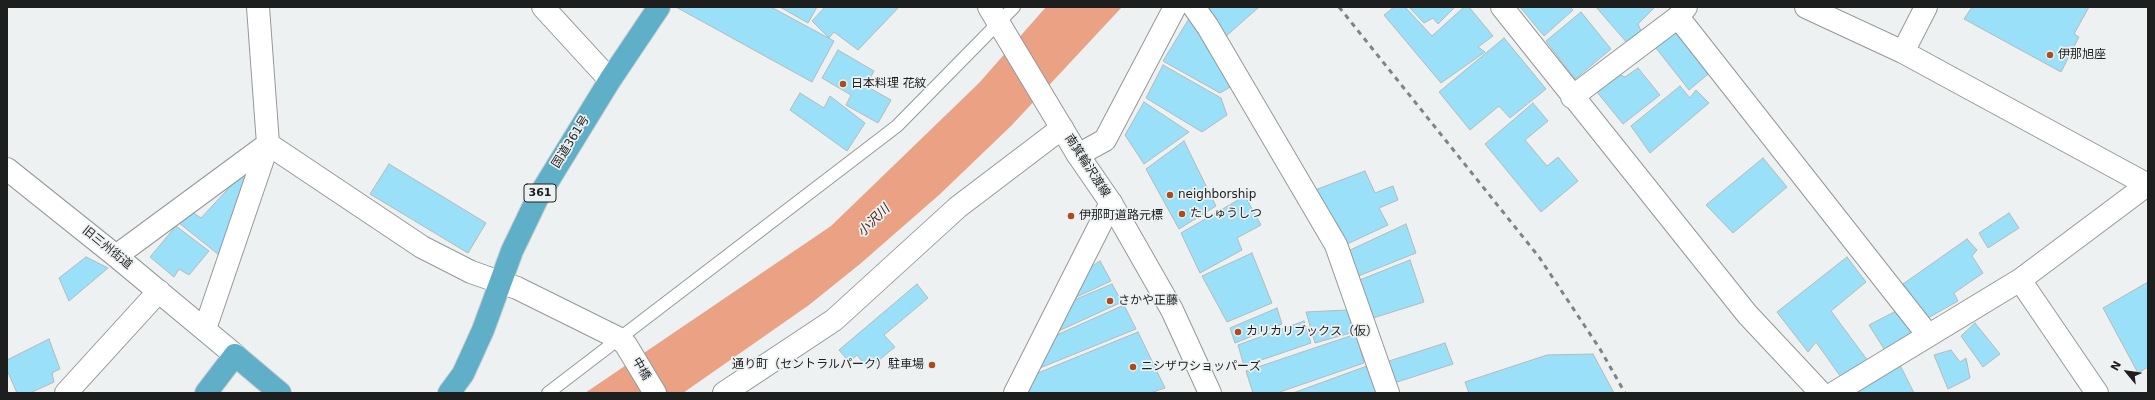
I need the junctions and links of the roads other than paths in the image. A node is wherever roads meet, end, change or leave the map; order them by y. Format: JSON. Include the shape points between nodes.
{"nodes":[{"id":1,"x":258,"y":7,"type":"edge"},
{"id":2,"x":543,"y":7,"type":"edge"},
{"id":3,"x":659,"y":7,"type":"edge"},
{"id":4,"x":1014,"y":7,"type":"edge"},
{"id":5,"x":1174,"y":7,"type":"edge"},
{"id":6,"x":1194,"y":7,"type":"edge"},
{"id":7,"x":1502,"y":7,"type":"edge"},
{"id":8,"x":1806,"y":7,"type":"edge"},
{"id":9,"x":1926,"y":7,"type":"edge"},
{"id":10,"x":1682,"y":12,"type":"edge"},
{"id":11,"x":998,"y":21,"type":"edge"},
{"id":12,"x":1903,"y":52,"type":"junction"},
{"id":13,"x":610,"y":80,"type":"junction"},
{"id":14,"x":1572,"y":97,"type":"junction"},
{"id":15,"x":1062,"y":128,"type":"junction"},
{"id":16,"x":268,"y":144,"type":"junction"},
{"id":17,"x":1078,"y":155,"type":"junction"},
{"id":18,"x":7,"y":169,"type":"edge"},
{"id":19,"x":2147,"y":185,"type":"edge"},
{"id":20,"x":1111,"y":203,"type":"junction"},
{"id":21,"x":116,"y":256,"type":"junction"},
{"id":22,"x":2020,"y":280,"type":"junction"},
{"id":23,"x":501,"y":282,"type":"junction"},
{"id":24,"x":159,"y":291,"type":"junction"},
{"id":25,"x":205,"y":329,"type":"junction"},
{"id":26,"x":1928,"y":335,"type":"junction"},
{"id":27,"x":623,"y":342,"type":"junction"},
{"id":28,"x":235,"y":355,"type":"junction"},
{"id":29,"x":66,"y":393,"type":"edge"},
{"id":30,"x":206,"y":393,"type":"edge"},
{"id":31,"x":280,"y":393,"type":"edge"},
{"id":32,"x":449,"y":393,"type":"edge"},
{"id":33,"x":548,"y":393,"type":"edge"},
{"id":34,"x":655,"y":393,"type":"edge"},
{"id":35,"x":724,"y":393,"type":"edge"},
{"id":36,"x":1016,"y":393,"type":"edge"},
{"id":37,"x":1210,"y":393,"type":"edge"},
{"id":38,"x":1388,"y":393,"type":"edge"},
{"id":39,"x":1821,"y":393,"type":"edge"},
{"id":40,"x":1834,"y":393,"type":"edge"},
{"id":41,"x":2097,"y":393,"type":"edge"}],
"edges":[{"from":1,"to":16,"type":"street"},
{"from":2,"to":13,"type":"street"},
{"from":3,"to":13,"type":"highway","name":"国道361号","number":"361"},
{"from":4,"to":11,"type":"lane"},
{"from":5,"to":17,"type":"street","via":[[1105,140]]},
{"from":6,"to":38,"type":"street","via":[[1336,245]]},
{"from":7,"to":14,"type":"street"},
{"from":8,"to":12,"type":"street"},
{"from":9,"to":12,"type":"street"},
{"from":10,"to":14,"type":"street"},
{"from":10,"to":26,"type":"street"},
{"from":11,"to":15,"type":"street","name":"南箕輪沢渡線"},
{"from":11,"to":27,"type":"lane","via":[[897,126]]},
{"from":12,"to":19,"type":"street"},
{"from":13,"to":23,"type":"highway","name":"国道361号","number":"361","via":[[537,199],[512,251]]},
{"from":14,"to":39,"type":"street","via":[[1747,314]]},
{"from":15,"to":17,"type":"street","name":"南箕輪沢渡線"},
{"from":15,"to":35,"type":"street","via":[[958,207],[834,320]]},
{"from":16,"to":21,"type":"street"},
{"from":16,"to":23,"type":"street","via":[[422,247],[470,272]]},
{"from":16,"to":25,"type":"street"},
{"from":17,"to":20,"type":"street","name":"南箕輪沢渡線"},
{"from":18,"to":21,"type":"street","name":"旧三州街道"},
{"from":19,"to":22,"type":"street"},
{"from":20,"to":36,"type":"street"},
{"from":20,"to":37,"type":"street","name":"南箕輪沢渡線","via":[[1172,310]]},
{"from":21,"to":24,"type":"street","name":"旧三州街道"},
{"from":22,"to":26,"type":"street"},
{"from":22,"to":41,"type":"street"},
{"from":23,"to":27,"type":"street"},
{"from":23,"to":32,"type":"highway","name":"国道361号","number":"361","via":[[463,374]]},
{"from":24,"to":25,"type":"street","name":"旧三州街道"},
{"from":24,"to":29,"type":"street"},
{"from":25,"to":28,"type":"street","name":"旧三州街道"},
{"from":26,"to":40,"type":"street"},
{"from":27,"to":33,"type":"lane"},
{"from":27,"to":34,"type":"street","name":"中橋"},
{"from":28,"to":30,"type":"highway"},
{"from":28,"to":31,"type":"highway"}]}
